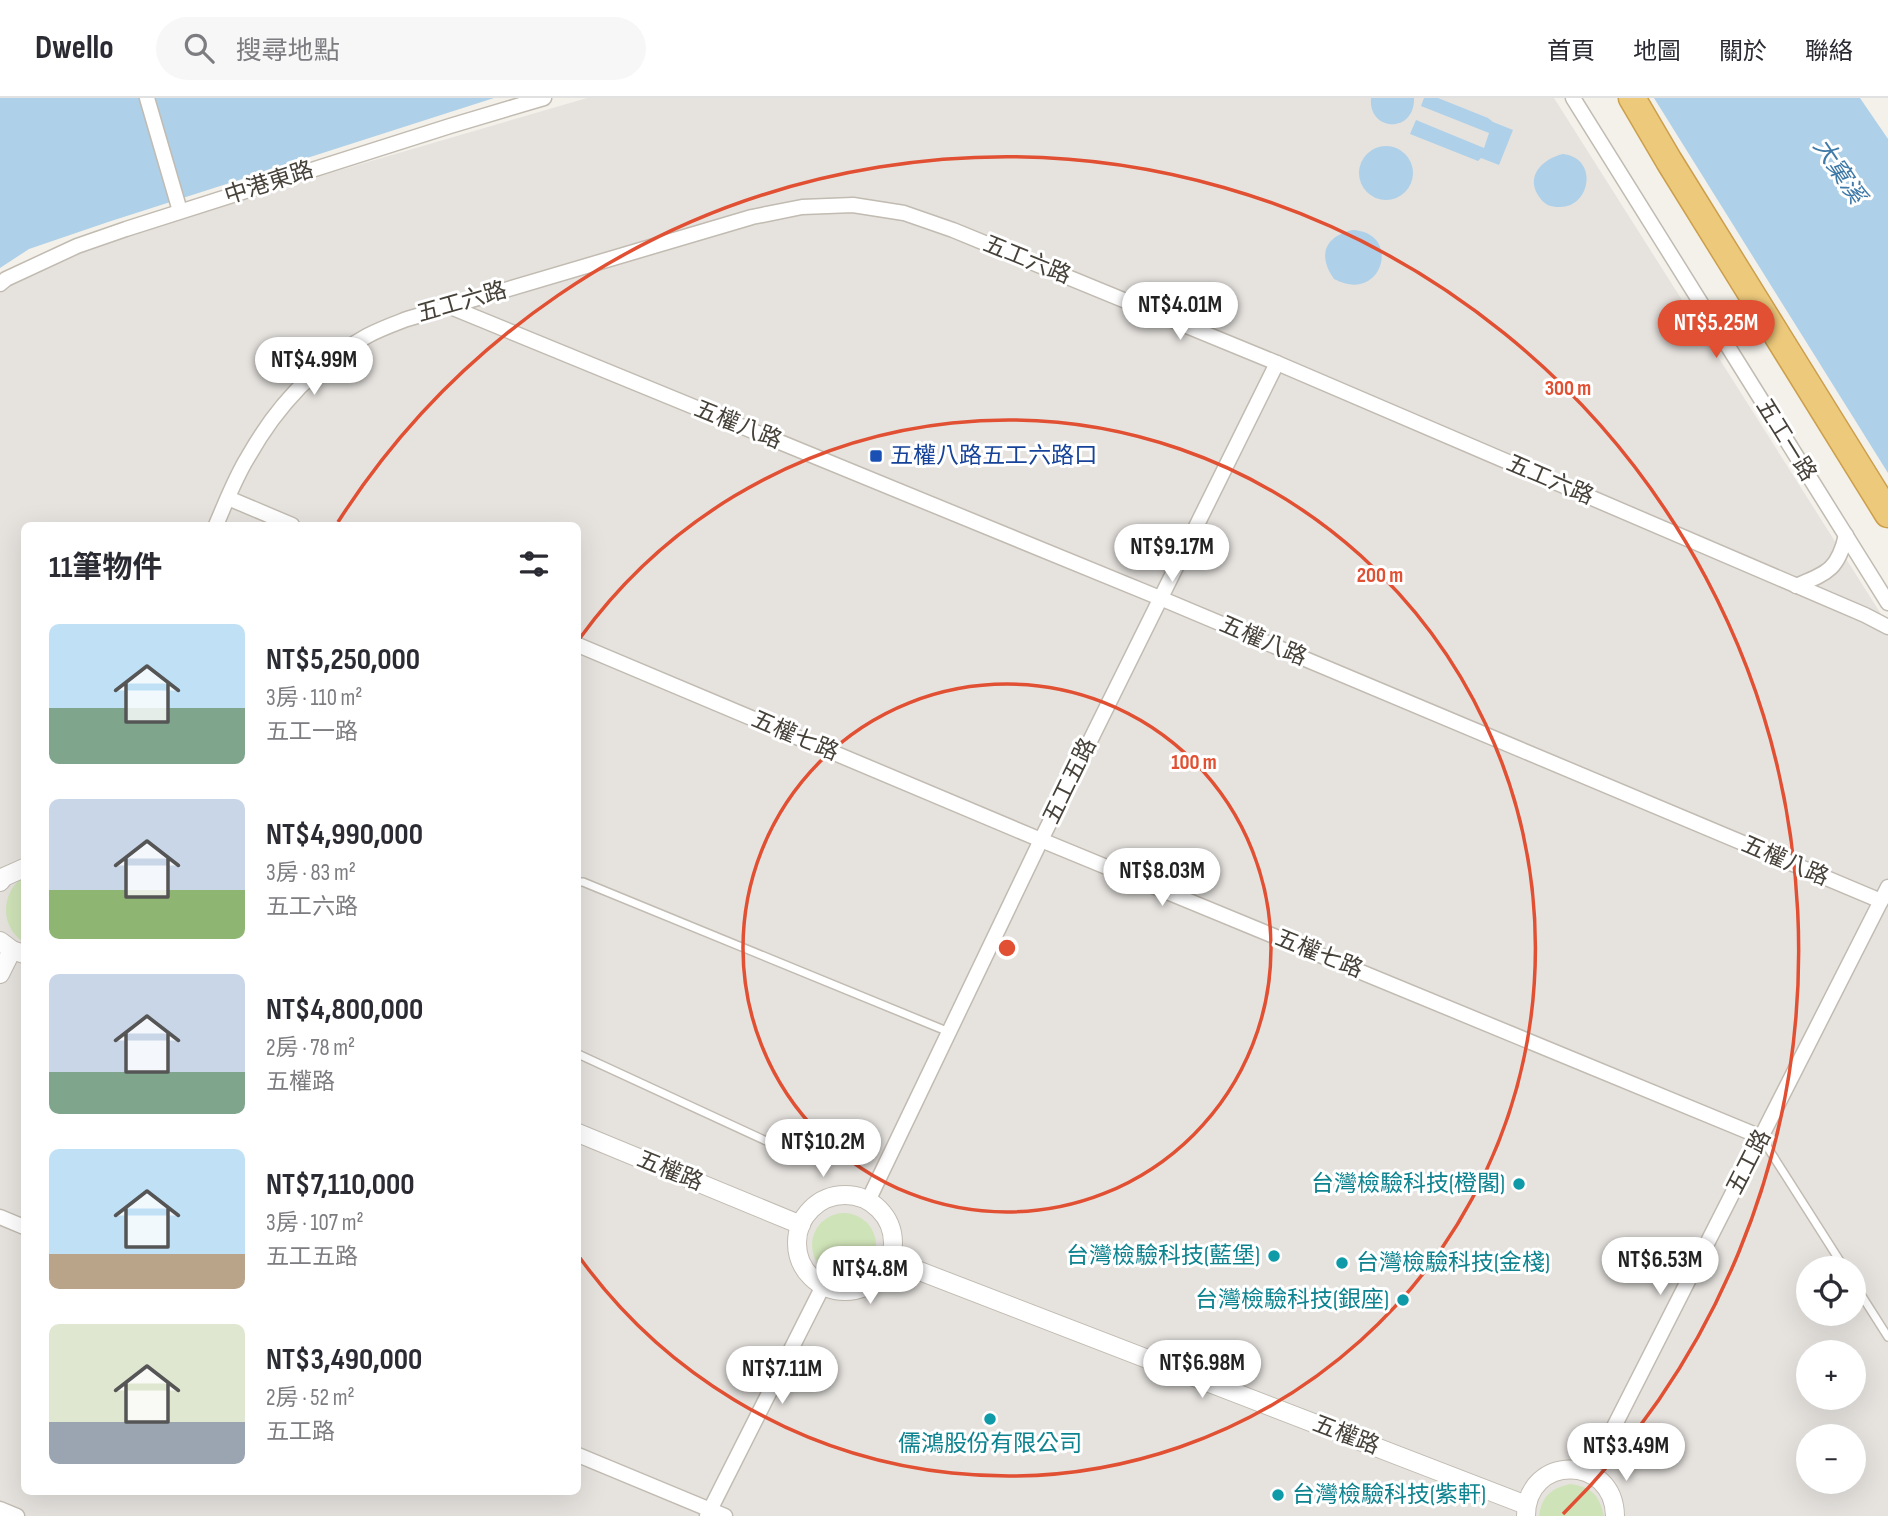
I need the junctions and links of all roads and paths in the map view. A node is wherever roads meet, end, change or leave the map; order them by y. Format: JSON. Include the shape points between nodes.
{"nodes":[{"id":1,"x":147,"y":98,"type":"edge"},
{"id":2,"x":544,"y":98,"type":"edge"},
{"id":3,"x":1573,"y":98,"type":"edge"},
{"id":4,"x":1632,"y":98,"type":"edge"},
{"id":5,"x":179,"y":206,"type":"junction"},
{"id":6,"x":0,"y":284,"type":"edge"},
{"id":7,"x":448,"y":306,"type":"junction"},
{"id":8,"x":1277,"y":363,"type":"junction"},
{"id":9,"x":228,"y":498,"type":"junction"},
{"id":10,"x":1888,"y":514,"type":"edge"},
{"id":11,"x":217,"y":522,"type":"edge"},
{"id":12,"x":285,"y":522,"type":"edge"},
{"id":13,"x":1846,"y":535,"type":"junction"},
{"id":14,"x":1796,"y":586,"type":"junction"},
{"id":15,"x":1160,"y":598,"type":"junction"},
{"id":16,"x":1888,"y":603,"type":"edge"},
{"id":17,"x":1888,"y":627,"type":"edge"},
{"id":18,"x":581,"y":646,"type":"edge"},
{"id":19,"x":1041,"y":840,"type":"junction"},
{"id":20,"x":21,"y":870,"type":"edge"},
{"id":21,"x":1,"y":878,"type":"edge"},
{"id":22,"x":581,"y":882,"type":"edge"},
{"id":23,"x":1888,"y":887,"type":"edge"},
{"id":24,"x":1881,"y":901,"type":"junction"},
{"id":25,"x":12,"y":949,"type":"edge"},
{"id":26,"x":0,"y":974,"type":"edge"},
{"id":27,"x":949,"y":1032,"type":"junction"},
{"id":28,"x":581,"y":1055,"type":"edge"},
{"id":29,"x":581,"y":1134,"type":"edge"},
{"id":30,"x":1761,"y":1137,"type":"junction"},
{"id":31,"x":803,"y":1158,"type":"dead end"},
{"id":32,"x":868,"y":1201,"type":"junction"},
{"id":33,"x":0,"y":1217,"type":"edge"},
{"id":34,"x":801,"y":1225,"type":"junction"},
{"id":35,"x":21,"y":1226,"type":"edge"},
{"id":36,"x":1837,"y":1256,"type":"edge"},
{"id":37,"x":891,"y":1260,"type":"junction"},
{"id":38,"x":823,"y":1286,"type":"junction"},
{"id":39,"x":1866,"y":1302,"type":"edge"},
{"id":40,"x":1888,"y":1337,"type":"edge"},
{"id":41,"x":581,"y":1456,"type":"edge"},
{"id":42,"x":1590,"y":1474,"type":"junction"},
{"id":43,"x":0,"y":1509,"type":"edge"},
{"id":44,"x":1526,"y":1510,"type":"edge"},
{"id":45,"x":709,"y":1513,"type":"edge"},
{"id":46,"x":17,"y":1516,"type":"edge"},
{"id":47,"x":725,"y":1516,"type":"edge"},
{"id":48,"x":1615,"y":1516,"type":"edge"}],
"edges":[{"from":1,"to":5,"type":"street"},
{"from":2,"to":5,"type":"street","name":"中港東路"},
{"from":3,"to":13,"type":"street","name":"五工一路"},
{"from":4,"to":10,"type":"highway"},
{"from":5,"to":6,"type":"street","name":"中港東路","via":[[77,246]]},
{"from":7,"to":8,"type":"street","name":"五工六路","via":[[752,217],[802,207],[853,205],[904,213],[953,230]]},
{"from":7,"to":9,"type":"street","name":"五工六路","via":[[367,336],[330,360],[298,388],[270,422]]},
{"from":7,"to":15,"type":"street","name":"五權八路"},
{"from":8,"to":14,"type":"street","name":"五工六路"},
{"from":8,"to":15,"type":"street","name":"五工五路"},
{"from":9,"to":11,"type":"street","name":"五工六路"},
{"from":9,"to":12,"type":"street"},
{"from":13,"to":14,"type":"street","via":[[1833,568]]},
{"from":13,"to":16,"type":"street","name":"五工一路"},
{"from":14,"to":17,"type":"street","name":"五工六路"},
{"from":15,"to":19,"type":"street","name":"五工五路"},
{"from":15,"to":24,"type":"street","name":"五權八路"},
{"from":18,"to":19,"type":"street","name":"五權七路"},
{"from":19,"to":27,"type":"street","name":"五工五路"},
{"from":19,"to":30,"type":"street","name":"五權七路"},
{"from":20,"to":21,"type":"street"},
{"from":22,"to":27,"type":"lane"},
{"from":23,"to":24,"type":"street","name":"五工路"},
{"from":24,"to":30,"type":"street","name":"五工路"},
{"from":25,"to":26,"type":"street"},
{"from":27,"to":32,"type":"street","name":"五工五路"},
{"from":28,"to":31,"type":"lane"},
{"from":29,"to":34,"type":"street","name":"五權路"},
{"from":30,"to":36,"type":"lane"},
{"from":30,"to":42,"type":"street","name":"五工路"},
{"from":32,"to":34,"type":"street","via":[[856,1196],[829,1197],[817,1204]]},
{"from":32,"to":37,"type":"street","via":[[887,1220],[892,1233]]},
{"from":33,"to":35,"type":"street"},
{"from":34,"to":38,"type":"street","via":[[798,1239],[803,1266]]},
{"from":37,"to":38,"type":"street","via":[[875,1282],[863,1288],[850,1292]]},
{"from":37,"to":44,"type":"street","name":"五權路"},
{"from":38,"to":45,"type":"street"},
{"from":39,"to":40,"type":"lane"},
{"from":41,"to":45,"type":"street"},
{"from":42,"to":44,"type":"street","via":[[1556,1471],[1546,1476],[1530,1494]]},
{"from":42,"to":48,"type":"street","via":[[1608,1490]]},
{"from":43,"to":46,"type":"street"},
{"from":45,"to":47,"type":"street"}]}
